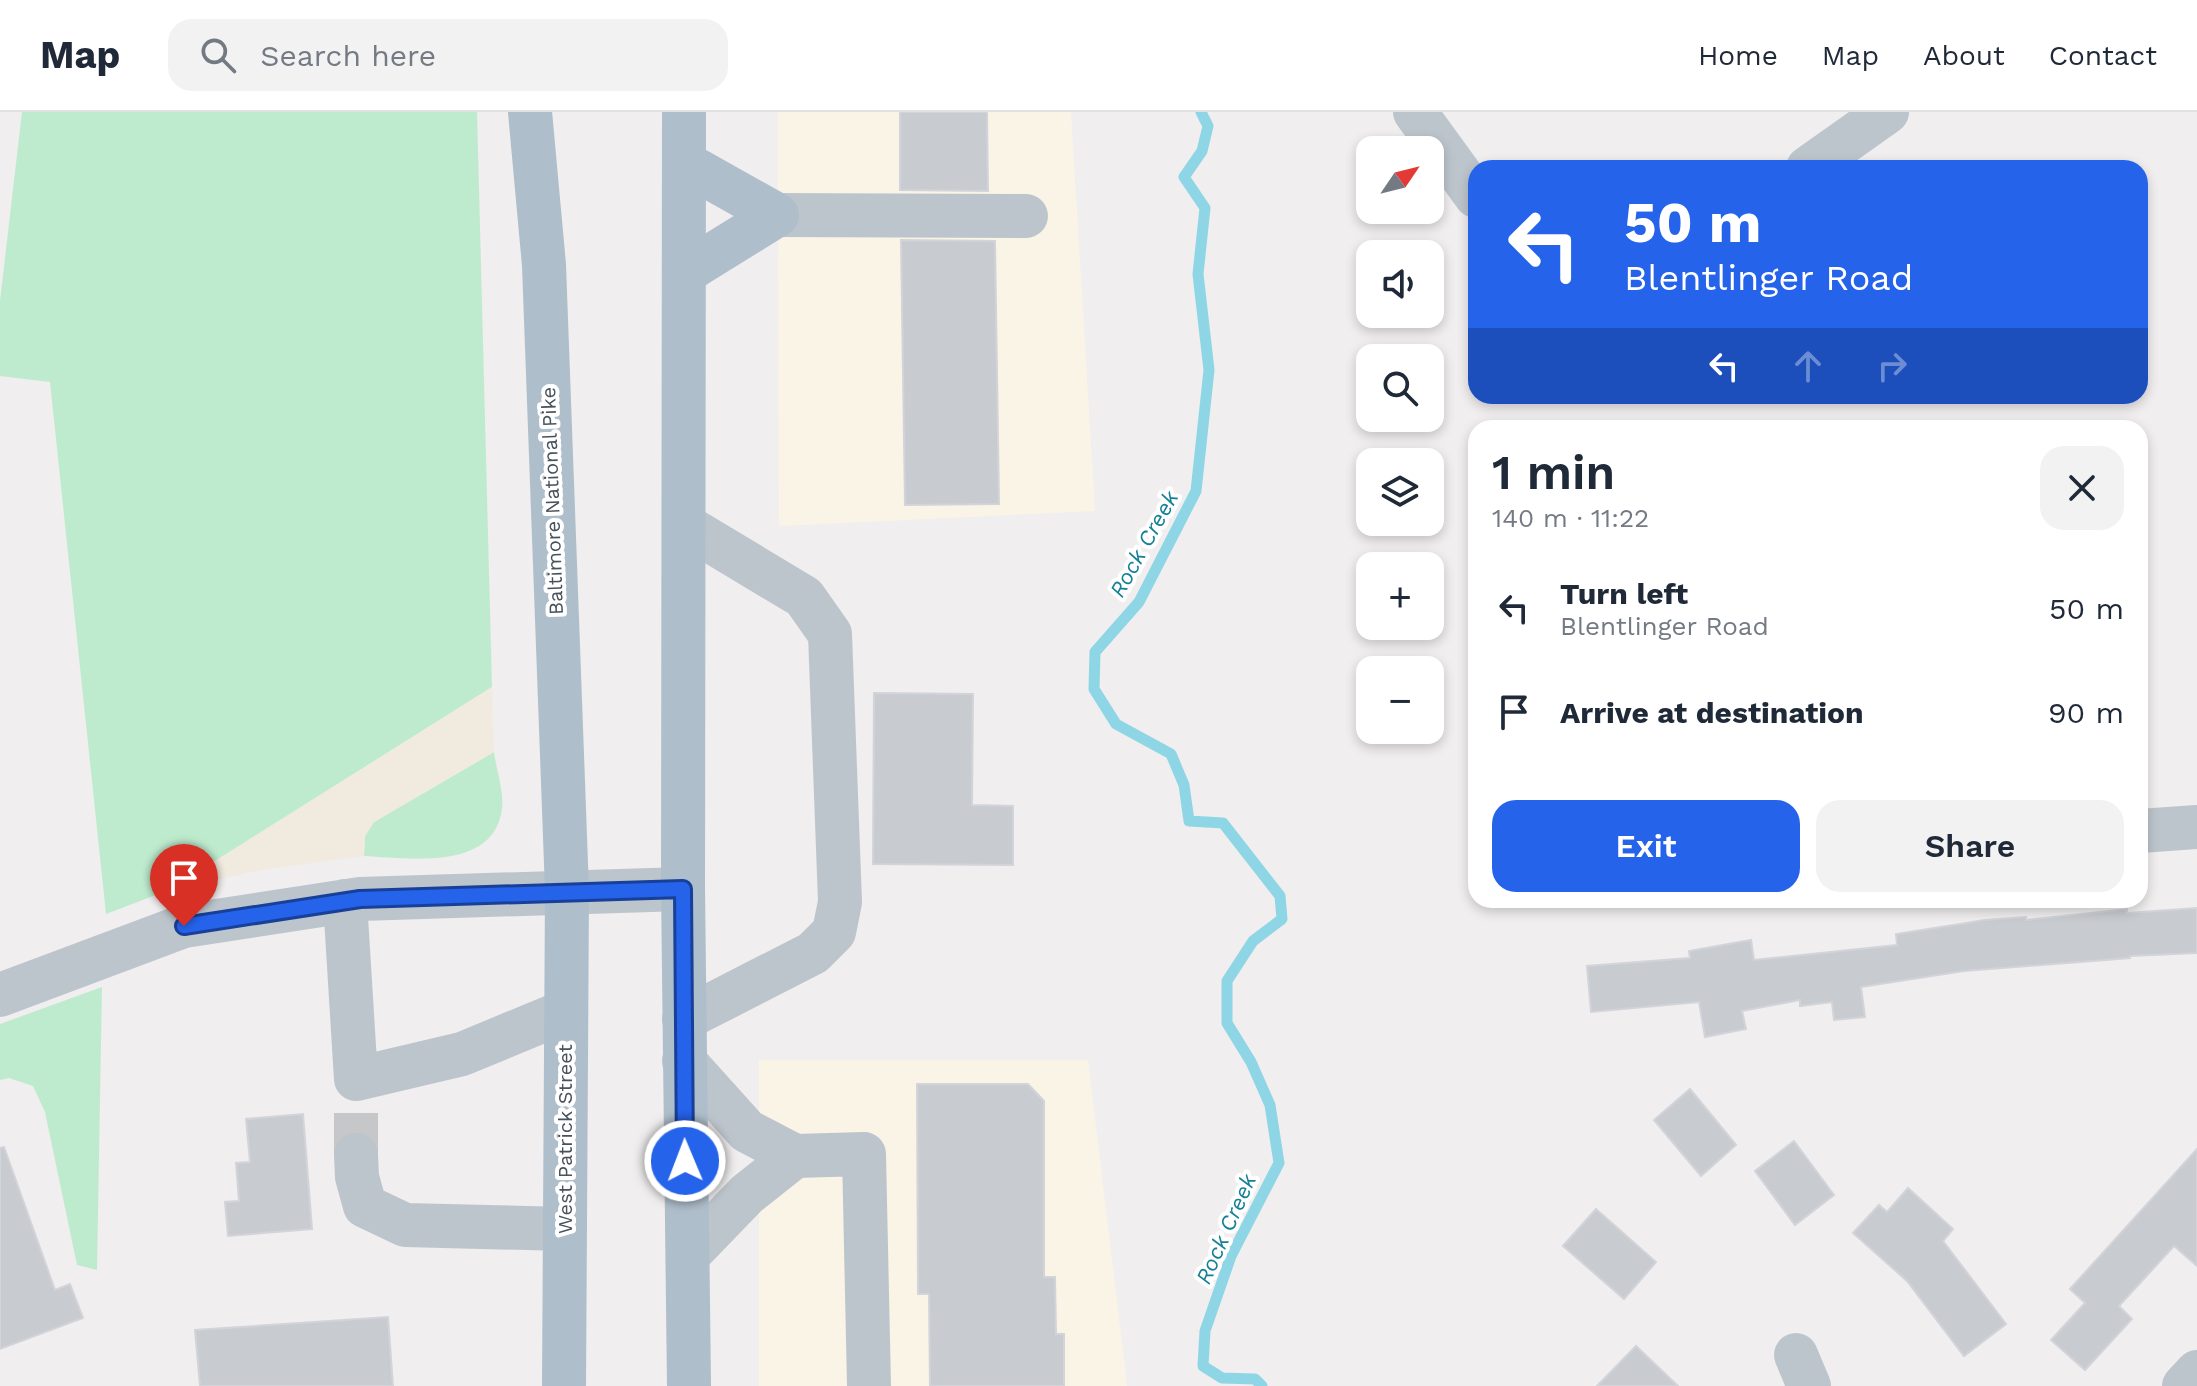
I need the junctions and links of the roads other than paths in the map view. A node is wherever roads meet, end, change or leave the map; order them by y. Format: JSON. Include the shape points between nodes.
{"nodes":[{"id":1,"x":530,"y":112,"type":"edge"},
{"id":2,"x":684,"y":112,"type":"edge"},
{"id":3,"x":1415,"y":112,"type":"edge"},
{"id":4,"x":1883,"y":113,"type":"edge"},
{"id":5,"x":1819,"y":160,"type":"edge"},
{"id":6,"x":686,"y":164,"type":"junction"},
{"id":7,"x":1468,"y":185,"type":"edge"},
{"id":8,"x":777,"y":215,"type":"junction"},
{"id":9,"x":1026,"y":216,"type":"dead end"},
{"id":10,"x":685,"y":272,"type":"junction"},
{"id":11,"x":684,"y":525,"type":"junction"},
{"id":12,"x":2197,"y":827,"type":"edge"},
{"id":13,"x":2148,"y":830,"type":"edge"},
{"id":14,"x":683,"y":889,"type":"junction"},
{"id":15,"x":567,"y":891,"type":"junction"},
{"id":16,"x":345,"y":901,"type":"junction"},
{"id":17,"x":0,"y":995,"type":"edge"},
{"id":18,"x":566,"y":1011,"type":"junction"},
{"id":19,"x":684,"y":1040,"type":"junction"},
{"id":20,"x":356,"y":1116,"type":"junction"},
{"id":21,"x":795,"y":1156,"type":"junction"},
{"id":22,"x":565,"y":1229,"type":"junction"},
{"id":23,"x":688,"y":1255,"type":"junction"},
{"id":24,"x":2197,"y":1372,"type":"edge"},
{"id":25,"x":564,"y":1386,"type":"edge"},
{"id":26,"x":689,"y":1386,"type":"edge"},
{"id":27,"x":869,"y":1386,"type":"edge"},
{"id":28,"x":2184,"y":1386,"type":"edge"}],
"edges":[{"from":1,"to":15,"type":"main road","name":"Baltimore National Pike","via":[[544,265]]},
{"from":2,"to":6,"type":"main road"},
{"from":3,"to":7,"type":"street"},
{"from":4,"to":5,"type":"street"},
{"from":6,"to":8,"type":"main road"},
{"from":6,"to":10,"type":"main road"},
{"from":8,"to":9,"type":"street"},
{"from":8,"to":10,"type":"main road"},
{"from":10,"to":11,"type":"main road"},
{"from":11,"to":14,"type":"main road"},
{"from":11,"to":19,"type":"street","via":[[804,597],[830,634],[840,902],[834,932],[813,953]]},
{"from":12,"to":13,"type":"street"},
{"from":14,"to":15,"type":"street"},
{"from":14,"to":19,"type":"main road"},
{"from":15,"to":16,"type":"street"},
{"from":15,"to":18,"type":"main road","name":"West Patrick Street"},
{"from":16,"to":17,"type":"street","via":[[184,926]]},
{"from":16,"to":20,"type":"street"},
{"from":18,"to":20,"type":"street","via":[[462,1054]]},
{"from":18,"to":22,"type":"main road","name":"West Patrick Street"},
{"from":19,"to":21,"type":"street","via":[[747,1131]]},
{"from":19,"to":23,"type":"main road"},
{"from":20,"to":22,"type":"street","via":[[357,1177],[365,1206],[405,1225]]},
{"from":21,"to":23,"type":"street","via":[[747,1194]]},
{"from":21,"to":27,"type":"street","via":[[864,1154]]},
{"from":22,"to":25,"type":"main road","name":"West Patrick Street"},
{"from":23,"to":26,"type":"main road"},
{"from":24,"to":28,"type":"street"}]}
